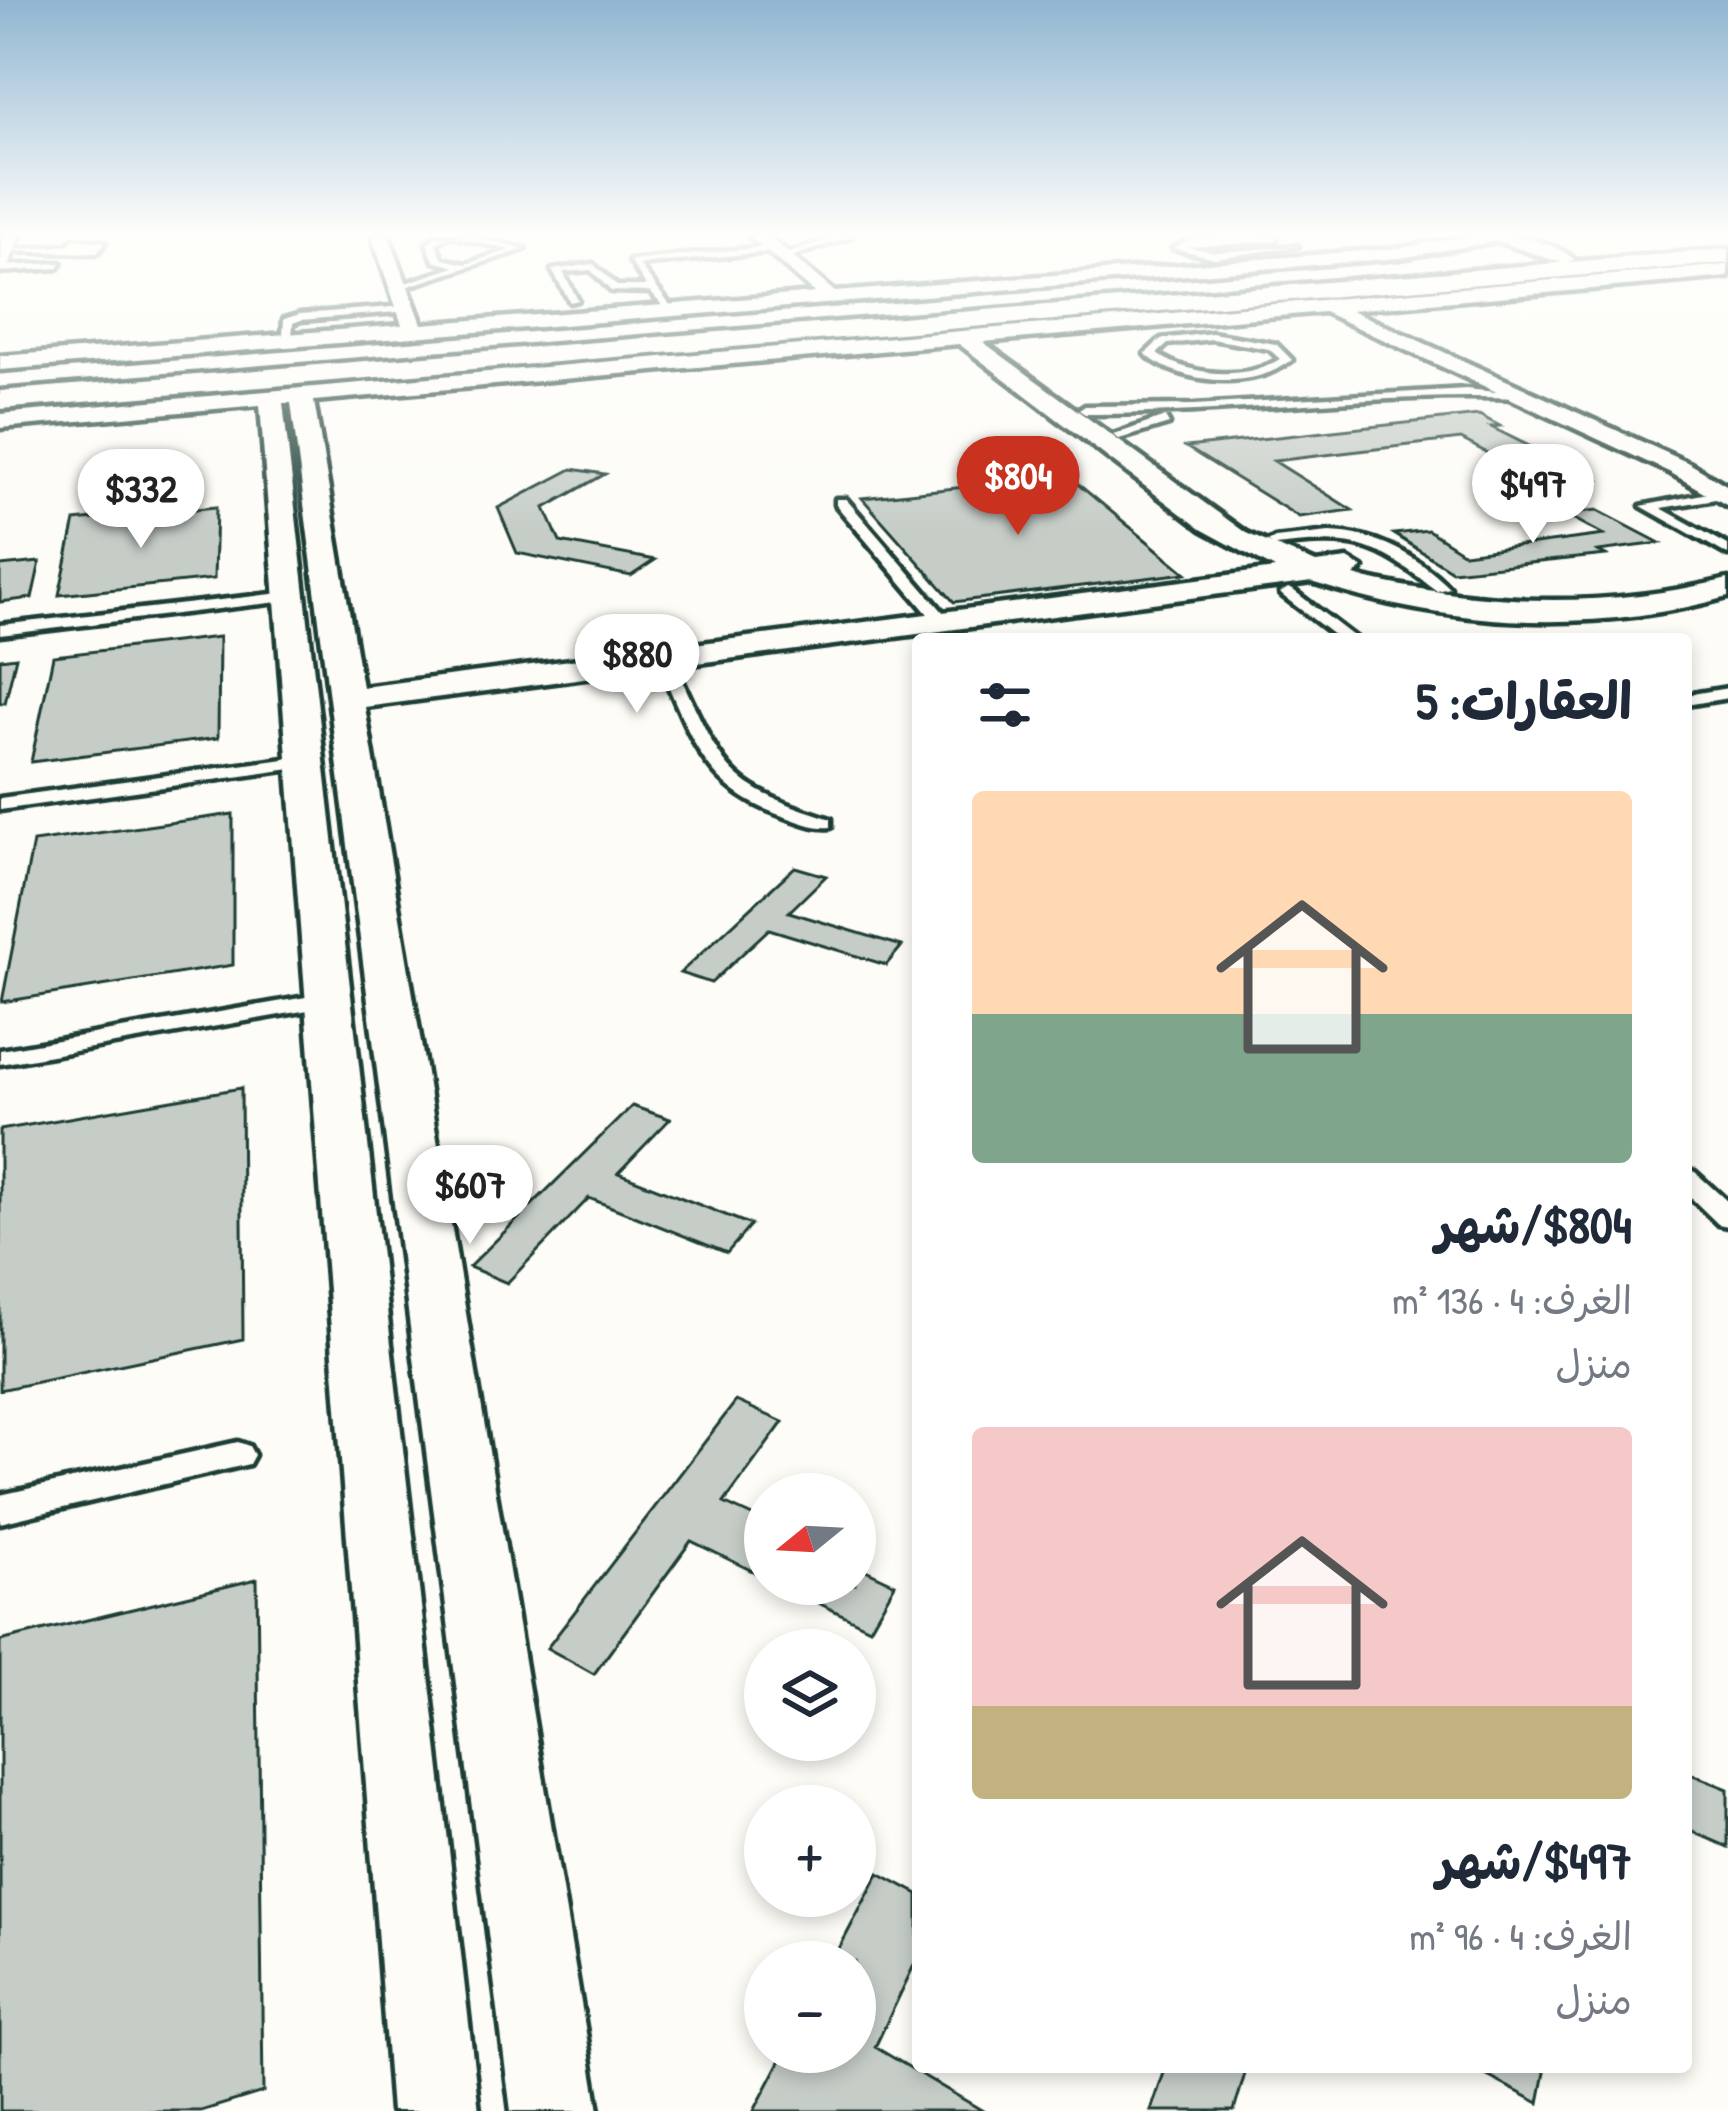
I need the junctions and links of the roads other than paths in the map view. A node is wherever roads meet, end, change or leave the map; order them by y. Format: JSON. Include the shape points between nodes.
{"nodes":[{"id":1,"x":283,"y":335,"type":"edge"},
{"id":2,"x":333,"y":335,"type":"edge"},
{"id":3,"x":604,"y":335,"type":"edge"},
{"id":4,"x":754,"y":335,"type":"edge"},
{"id":5,"x":999,"y":335,"type":"edge"},
{"id":6,"x":1182,"y":335,"type":"edge"},
{"id":7,"x":1396,"y":335,"type":"edge"},
{"id":8,"x":1398,"y":335,"type":"edge"},
{"id":9,"x":972,"y":337,"type":"junction"},
{"id":10,"x":1186,"y":337,"type":"junction"},
{"id":11,"x":0,"y":360,"type":"edge"},
{"id":12,"x":1468,"y":370,"type":"junction"},
{"id":13,"x":1247,"y":373,"type":"junction"},
{"id":14,"x":0,"y":382,"type":"edge"},
{"id":15,"x":1408,"y":390,"type":"junction"},
{"id":16,"x":1521,"y":395,"type":"junction"},
{"id":17,"x":286,"y":396,"type":"junction"},
{"id":18,"x":0,"y":400,"type":"edge"},
{"id":19,"x":1301,"y":401,"type":"junction"},
{"id":20,"x":1084,"y":410,"type":"junction"},
{"id":21,"x":1196,"y":412,"type":"junction"},
{"id":22,"x":0,"y":421,"type":"edge"},
{"id":23,"x":1118,"y":435,"type":"junction"},
{"id":24,"x":1726,"y":490,"type":"edge"},
{"id":25,"x":841,"y":502,"type":"dead end"},
{"id":26,"x":1275,"y":542,"type":"junction"},
{"id":27,"x":1728,"y":551,"type":"edge"},
{"id":28,"x":1728,"y":562,"type":"edge"},
{"id":29,"x":1350,"y":575,"type":"junction"},
{"id":30,"x":1728,"y":587,"type":"edge"},
{"id":31,"x":1442,"y":588,"type":"junction"},
{"id":32,"x":1288,"y":593,"type":"junction"},
{"id":33,"x":290,"y":597,"type":"junction"},
{"id":34,"x":0,"y":630,"type":"edge"},
{"id":35,"x":935,"y":633,"type":"edge"},
{"id":36,"x":950,"y":633,"type":"edge"},
{"id":37,"x":953,"y":633,"type":"edge"},
{"id":38,"x":1341,"y":633,"type":"edge"},
{"id":39,"x":912,"y":638,"type":"edge"},
{"id":40,"x":912,"y":639,"type":"edge"},
{"id":41,"x":673,"y":676,"type":"junction"},
{"id":42,"x":1728,"y":693,"type":"edge"},
{"id":43,"x":436,"y":698,"type":"junction"},
{"id":44,"x":1692,"y":699,"type":"edge"},
{"id":45,"x":344,"y":710,"type":"junction"},
{"id":46,"x":306,"y":762,"type":"junction"},
{"id":47,"x":0,"y":804,"type":"edge"},
{"id":48,"x":824,"y":823,"type":"dead end"},
{"id":49,"x":329,"y":1000,"type":"junction"},
{"id":50,"x":0,"y":1057,"type":"edge"},
{"id":51,"x":1692,"y":1184,"type":"edge"},
{"id":52,"x":1728,"y":1217,"type":"edge"},
{"id":53,"x":238,"y":1455,"type":"dead end"},
{"id":54,"x":0,"y":1509,"type":"edge"},
{"id":55,"x":435,"y":2111,"type":"edge"},
{"id":56,"x":555,"y":2111,"type":"edge"}],
"edges":[{"from":1,"to":11,"type":"street"},
{"from":2,"to":11,"type":"street"},
{"from":3,"to":14,"type":"street"},
{"from":4,"to":18,"type":"street"},
{"from":5,"to":9,"type":"street"},
{"from":6,"to":10,"type":"lane"},
{"from":7,"to":12,"type":"street"},
{"from":8,"to":24,"type":"street"},
{"from":9,"to":17,"type":"street"},
{"from":9,"to":20,"type":"street"},
{"from":9,"to":29,"type":"street","via":[[1218,528]]},
{"from":10,"to":13,"type":"lane","via":[[1157,344],[1150,354],[1190,371]]},
{"from":10,"to":13,"type":"lane","via":[[1251,340],[1287,357]]},
{"from":12,"to":15,"type":"lane"},
{"from":12,"to":16,"type":"street"},
{"from":13,"to":19,"type":"lane"},
{"from":15,"to":16,"type":"lane"},
{"from":15,"to":19,"type":"lane"},
{"from":16,"to":24,"type":"street"},
{"from":17,"to":22,"type":"street"},
{"from":17,"to":33,"type":"street"},
{"from":17,"to":45,"type":"street"},
{"from":19,"to":21,"type":"lane"},
{"from":20,"to":21,"type":"lane"},
{"from":20,"to":23,"type":"street"},
{"from":21,"to":23,"type":"lane"},
{"from":23,"to":26,"type":"street"},
{"from":24,"to":27,"type":"lane","via":[[1648,506]]},
{"from":25,"to":35,"type":"lane"},
{"from":26,"to":29,"type":"street"},
{"from":26,"to":31,"type":"lane","via":[[1340,534],[1374,539]]},
{"from":28,"to":31,"type":"street","via":[[1688,581],[1609,594]]},
{"from":29,"to":30,"type":"street","via":[[1459,603],[1570,610],[1668,603]]},
{"from":29,"to":31,"type":"street"},
{"from":29,"to":32,"type":"street"},
{"from":29,"to":36,"type":"street"},
{"from":32,"to":37,"type":"street"},
{"from":32,"to":38,"type":"lane"},
{"from":33,"to":34,"type":"lane"},
{"from":33,"to":46,"type":"street"},
{"from":39,"to":43,"type":"street"},
{"from":40,"to":41,"type":"street"},
{"from":41,"to":43,"type":"street"},
{"from":41,"to":48,"type":"lane","via":[[726,784]]},
{"from":42,"to":44,"type":"lane"},
{"from":43,"to":45,"type":"street"},
{"from":45,"to":56,"type":"street"},
{"from":46,"to":47,"type":"lane"},
{"from":46,"to":49,"type":"street"},
{"from":49,"to":50,"type":"lane"},
{"from":49,"to":55,"type":"street"},
{"from":51,"to":52,"type":"lane"},
{"from":53,"to":54,"type":"lane"}]}
